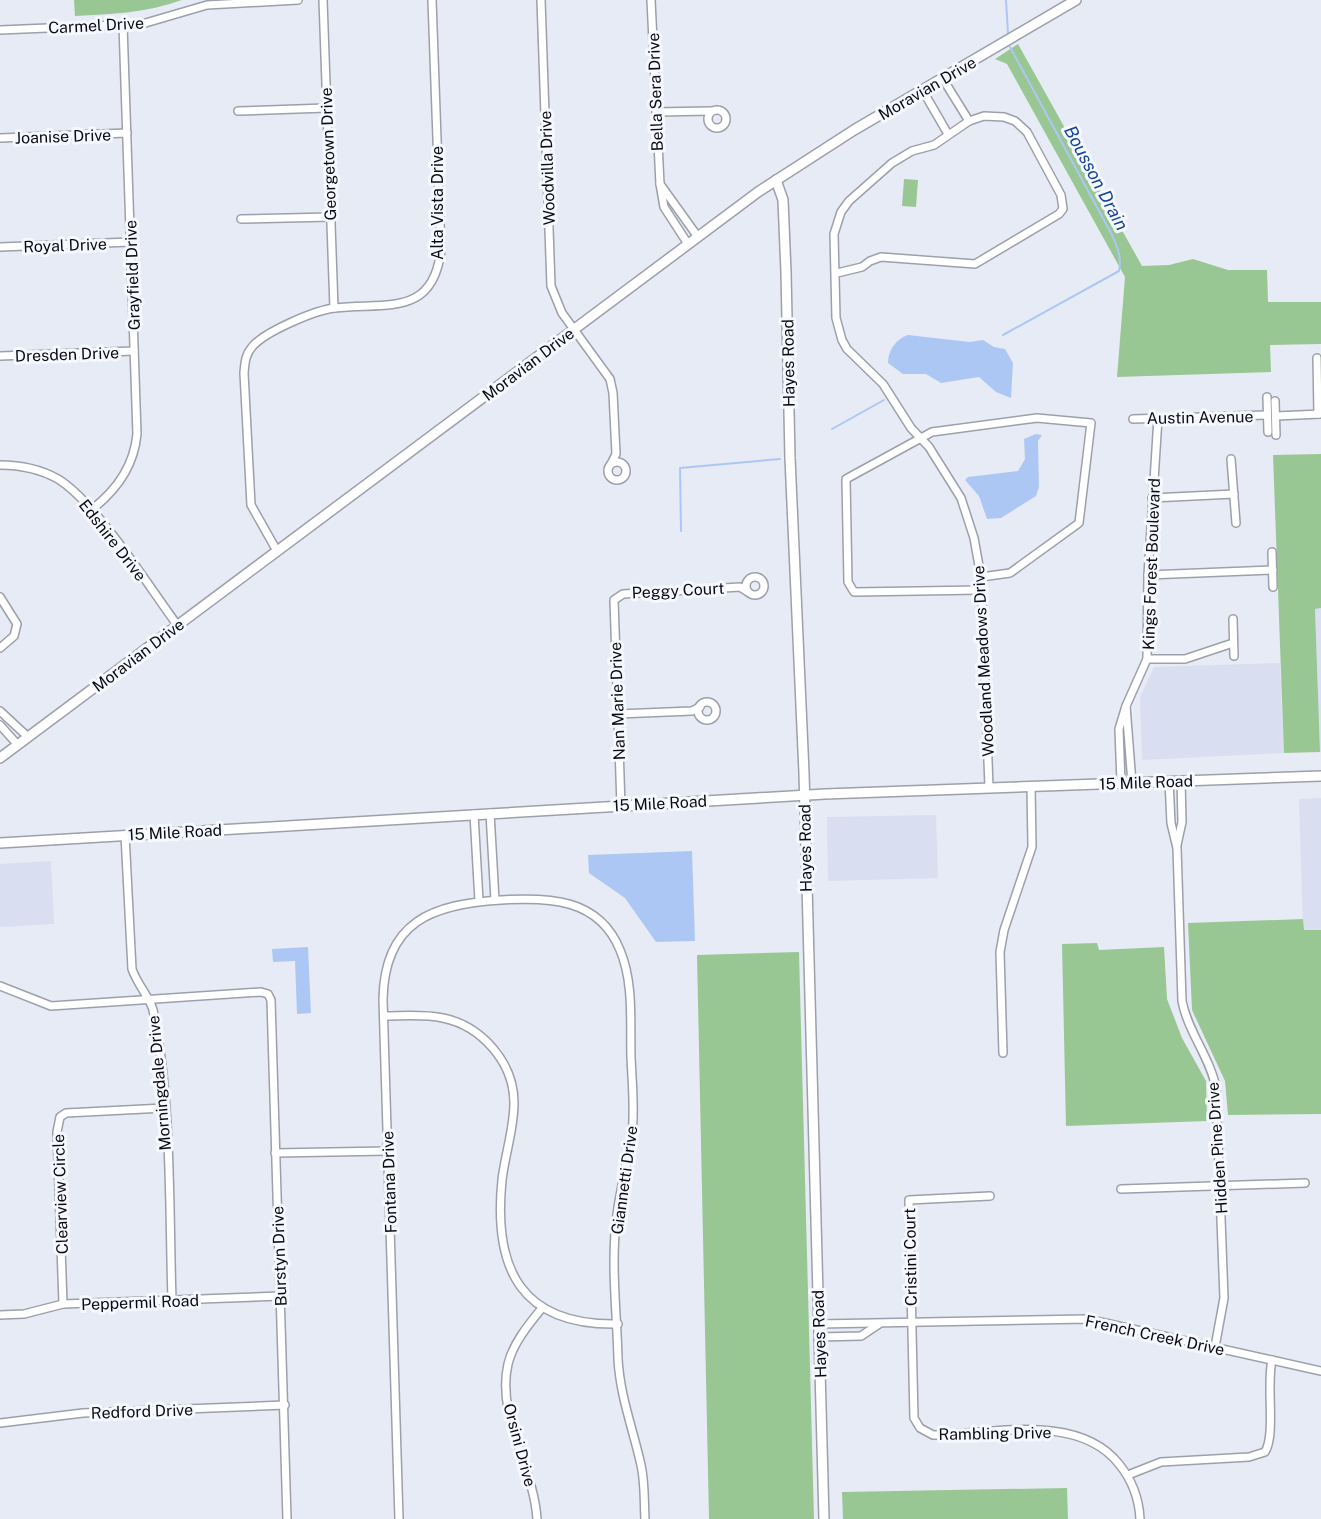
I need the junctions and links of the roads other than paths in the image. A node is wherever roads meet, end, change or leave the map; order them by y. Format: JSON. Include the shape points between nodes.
{"nodes":[{"id":1,"x":298,"y":0,"type":"edge"},
{"id":2,"x":323,"y":0,"type":"edge"},
{"id":3,"x":432,"y":0,"type":"edge"},
{"id":4,"x":541,"y":0,"type":"edge"},
{"id":5,"x":651,"y":0,"type":"edge"},
{"id":6,"x":1075,"y":0,"type":"edge"},
{"id":7,"x":1061,"y":4,"type":"edge"},
{"id":8,"x":123,"y":25,"type":"junction"},
{"id":9,"x":0,"y":30,"type":"edge"},
{"id":10,"x":943,"y":79,"type":"junction"},
{"id":11,"x":923,"y":91,"type":"junction"},
{"id":12,"x":326,"y":108,"type":"junction"},
{"id":13,"x":238,"y":111,"type":"dead end"},
{"id":14,"x":711,"y":111,"type":"junction"},
{"id":15,"x":656,"y":112,"type":"junction"},
{"id":16,"x":702,"y":112,"type":"junction"},
{"id":17,"x":707,"y":119,"type":"junction"},
{"id":18,"x":969,"y":121,"type":"junction"},
{"id":19,"x":127,"y":133,"type":"junction"},
{"id":20,"x":948,"y":134,"type":"junction"},
{"id":21,"x":0,"y":138,"type":"edge"},
{"id":22,"x":776,"y":180,"type":"junction"},
{"id":23,"x":660,"y":184,"type":"junction"},
{"id":24,"x":331,"y":217,"type":"junction"},
{"id":25,"x":242,"y":219,"type":"dead end"},
{"id":26,"x":698,"y":237,"type":"junction"},
{"id":27,"x":130,"y":242,"type":"junction"},
{"id":28,"x":688,"y":244,"type":"junction"},
{"id":29,"x":0,"y":247,"type":"edge"},
{"id":30,"x":837,"y":273,"type":"junction"},
{"id":31,"x":334,"y":308,"type":"junction"},
{"id":32,"x":574,"y":329,"type":"junction"},
{"id":33,"x":134,"y":351,"type":"junction"},
{"id":34,"x":0,"y":356,"type":"edge"},
{"id":35,"x":1317,"y":358,"type":"dead end"},
{"id":36,"x":1267,"y":397,"type":"dead end"},
{"id":37,"x":1275,"y":401,"type":"dead end"},
{"id":38,"x":1320,"y":414,"type":"edge"},
{"id":39,"x":1271,"y":416,"type":"junction"},
{"id":40,"x":1158,"y":418,"type":"junction"},
{"id":41,"x":1133,"y":419,"type":"dead end"},
{"id":42,"x":1268,"y":432,"type":"dead end"},
{"id":43,"x":1276,"y":435,"type":"dead end"},
{"id":44,"x":920,"y":438,"type":"junction"},
{"id":45,"x":616,"y":454,"type":"junction"},
{"id":46,"x":1231,"y":459,"type":"dead end"},
{"id":47,"x":622,"y":463,"type":"junction"},
{"id":48,"x":611,"y":464,"type":"junction"},
{"id":49,"x":0,"y":465,"type":"edge"},
{"id":50,"x":1234,"y":494,"type":"junction"},
{"id":51,"x":1152,"y":498,"type":"junction"},
{"id":52,"x":91,"y":510,"type":"junction"},
{"id":53,"x":1236,"y":523,"type":"dead end"},
{"id":54,"x":277,"y":551,"type":"junction"},
{"id":55,"x":1272,"y":552,"type":"dead end"},
{"id":56,"x":1273,"y":570,"type":"junction"},
{"id":57,"x":1148,"y":575,"type":"junction"},
{"id":58,"x":981,"y":577,"type":"junction"},
{"id":59,"x":747,"y":581,"type":"junction"},
{"id":60,"x":740,"y":587,"type":"junction"},
{"id":61,"x":1273,"y":587,"type":"dead end"},
{"id":62,"x":981,"y":590,"type":"junction"},
{"id":63,"x":748,"y":592,"type":"junction"},
{"id":64,"x":616,"y":596,"type":"joint"},
{"id":65,"x":0,"y":597,"type":"edge"},
{"id":66,"x":1233,"y":619,"type":"dead end"},
{"id":67,"x":178,"y":626,"type":"junction"},
{"id":68,"x":1233,"y":643,"type":"junction"},
{"id":69,"x":0,"y":648,"type":"edge"},
{"id":70,"x":1234,"y":656,"type":"dead end"},
{"id":71,"x":1147,"y":659,"type":"junction"},
{"id":72,"x":1126,"y":706,"type":"junction"},
{"id":73,"x":700,"y":707,"type":"junction"},
{"id":74,"x":0,"y":711,"type":"edge"},
{"id":75,"x":692,"y":711,"type":"junction"},
{"id":76,"x":618,"y":714,"type":"junction"},
{"id":77,"x":699,"y":715,"type":"junction"},
{"id":78,"x":0,"y":725,"type":"edge"},
{"id":79,"x":28,"y":737,"type":"junction"},
{"id":80,"x":17,"y":744,"type":"junction"},
{"id":81,"x":0,"y":758,"type":"edge"},
{"id":82,"x":1321,"y":776,"type":"edge"},
{"id":83,"x":1180,"y":780,"type":"junction"},
{"id":84,"x":1169,"y":781,"type":"junction"},
{"id":85,"x":1121,"y":783,"type":"junction"},
{"id":86,"x":1132,"y":783,"type":"junction"},
{"id":87,"x":1031,"y":786,"type":"junction"},
{"id":88,"x":989,"y":787,"type":"junction"},
{"id":89,"x":804,"y":795,"type":"junction"},
{"id":90,"x":621,"y":806,"type":"junction"},
{"id":91,"x":490,"y":813,"type":"junction"},
{"id":92,"x":474,"y":814,"type":"junction"},
{"id":93,"x":125,"y":835,"type":"junction"},
{"id":94,"x":0,"y":843,"type":"edge"},
{"id":95,"x":1177,"y":848,"type":"junction"},
{"id":96,"x":495,"y":900,"type":"junction"},
{"id":97,"x":479,"y":901,"type":"junction"},
{"id":98,"x":0,"y":986,"type":"edge"},
{"id":99,"x":146,"y":998,"type":"junction"},
{"id":100,"x":384,"y":1016,"type":"junction"},
{"id":101,"x":1003,"y":1053,"type":"dead end"},
{"id":102,"x":164,"y":1108,"type":"junction"},
{"id":103,"x":388,"y":1151,"type":"junction"},
{"id":104,"x":275,"y":1153,"type":"junction"},
{"id":105,"x":1305,"y":1184,"type":"dead end"},
{"id":106,"x":1221,"y":1186,"type":"junction"},
{"id":107,"x":1121,"y":1189,"type":"dead end"},
{"id":108,"x":990,"y":1196,"type":"dead end"},
{"id":109,"x":280,"y":1296,"type":"junction"},
{"id":110,"x":172,"y":1300,"type":"junction"},
{"id":111,"x":63,"y":1304,"type":"junction"},
{"id":112,"x":542,"y":1308,"type":"junction"},
{"id":113,"x":0,"y":1315,"type":"edge"},
{"id":114,"x":910,"y":1323,"type":"junction"},
{"id":115,"x":618,"y":1324,"type":"junction"},
{"id":116,"x":819,"y":1324,"type":"junction"},
{"id":117,"x":879,"y":1324,"type":"junction"},
{"id":118,"x":820,"y":1337,"type":"junction"},
{"id":119,"x":1215,"y":1347,"type":"junction"},
{"id":120,"x":1272,"y":1360,"type":"junction"},
{"id":121,"x":1321,"y":1371,"type":"edge"},
{"id":122,"x":285,"y":1405,"type":"junction"},
{"id":123,"x":0,"y":1423,"type":"edge"},
{"id":124,"x":1128,"y":1475,"type":"junction"},
{"id":125,"x":287,"y":1519,"type":"edge"},
{"id":126,"x":399,"y":1519,"type":"edge"},
{"id":127,"x":537,"y":1519,"type":"edge"},
{"id":128,"x":645,"y":1519,"type":"edge"},
{"id":129,"x":824,"y":1519,"type":"edge"},
{"id":130,"x":1140,"y":1519,"type":"edge"}],
"edges":[{"from":1,"to":8,"type":"street","name":"Carmel Drive","via":[[207,5],[156,21]]},
{"from":2,"to":12,"type":"street","name":"Georgetown Drive"},
{"from":3,"to":31,"type":"street","name":"Alta Vista Drive","via":[[439,264],[430,285],[406,303]]},
{"from":4,"to":32,"type":"street","name":"Woodvilla Drive","via":[[551,286],[555,300]]},
{"from":5,"to":15,"type":"street","name":"Bella Sera Drive"},
{"from":6,"to":7,"type":"street","name":"Moravian Drive"},
{"from":7,"to":10,"type":"street","name":"Moravian Drive"},
{"from":8,"to":9,"type":"street","name":"Carmel Drive"},
{"from":8,"to":19,"type":"street","name":"Grayfield Drive"},
{"from":10,"to":11,"type":"street","name":"Moravian Drive"},
{"from":10,"to":18,"type":"street"},
{"from":11,"to":20,"type":"street"},
{"from":11,"to":22,"type":"street","name":"Moravian Drive"},
{"from":12,"to":13,"type":"street"},
{"from":12,"to":24,"type":"street","name":"Georgetown Drive"},
{"from":14,"to":16,"type":"street"},
{"from":14,"to":17,"type":"street"},
{"from":14,"to":17,"type":"street","via":[[723,111],[726,123],[715,128]]},
{"from":15,"to":16,"type":"street"},
{"from":15,"to":23,"type":"street","name":"Bella Sera Drive"},
{"from":16,"to":17,"type":"street"},
{"from":18,"to":20,"type":"street","name":"Woodland Meadows Drive"},
{"from":18,"to":30,"type":"street","via":[[994,116],[1021,126],[1061,195],[1063,209],[1059,214],[975,264],[881,257]]},
{"from":19,"to":21,"type":"street","name":"Joanise Drive"},
{"from":19,"to":27,"type":"street","name":"Grayfield Drive"},
{"from":20,"to":30,"type":"street","name":"Woodland Meadows Drive","via":[[934,145],[902,156],[849,201],[834,234]]},
{"from":22,"to":26,"type":"street","name":"Moravian Drive"},
{"from":22,"to":89,"type":"street","name":"Hayes Road","via":[[783,200]]},
{"from":23,"to":26,"type":"street"},
{"from":23,"to":28,"type":"street","name":"Bella Sera Drive","via":[[664,207]]},
{"from":24,"to":25,"type":"street"},
{"from":24,"to":31,"type":"street","name":"Georgetown Drive"},
{"from":26,"to":28,"type":"street","name":"Moravian Drive"},
{"from":27,"to":29,"type":"street","name":"Royal Drive"},
{"from":27,"to":33,"type":"street","name":"Grayfield Drive"},
{"from":28,"to":32,"type":"street","name":"Moravian Drive"},
{"from":30,"to":44,"type":"street","name":"Woodland Meadows Drive","via":[[836,318],[847,350],[883,384]]},
{"from":31,"to":54,"type":"street","name":"Alta Vista Drive","via":[[266,335],[246,356],[249,493],[255,515]]},
{"from":32,"to":45,"type":"street","name":"Woodvilla Drive","via":[[610,379]]},
{"from":32,"to":54,"type":"street","name":"Moravian Drive"},
{"from":33,"to":34,"type":"street","name":"Dresden Drive"},
{"from":33,"to":52,"type":"street","name":"Grayfield Drive","via":[[134,450],[116,487]]},
{"from":35,"to":38,"type":"street"},
{"from":36,"to":39,"type":"street"},
{"from":37,"to":39,"type":"street"},
{"from":38,"to":39,"type":"street","name":"Austin Avenue"},
{"from":39,"to":40,"type":"street","name":"Austin Avenue"},
{"from":39,"to":42,"type":"street"},
{"from":39,"to":43,"type":"street"},
{"from":40,"to":41,"type":"street","name":"Austin Avenue"},
{"from":40,"to":51,"type":"street","name":"Kings Forest Boulevard"},
{"from":44,"to":58,"type":"street","name":"Woodland Meadows Drive","via":[[961,498]]},
{"from":44,"to":58,"type":"street","via":[[932,432],[1037,418],[1091,423],[1078,524],[1010,573]]},
{"from":44,"to":62,"type":"street","via":[[846,479],[849,586],[861,594]]},
{"from":45,"to":47,"type":"street"},
{"from":45,"to":48,"type":"street"},
{"from":46,"to":50,"type":"street"},
{"from":47,"to":48,"type":"street"},
{"from":47,"to":48,"type":"street","via":[[625,474],[618,479],[609,474]]},
{"from":49,"to":52,"type":"street","name":"Edshire Drive","via":[[24,466],[57,479]]},
{"from":50,"to":51,"type":"street"},
{"from":50,"to":53,"type":"street"},
{"from":51,"to":57,"type":"street","name":"Kings Forest Boulevard"},
{"from":52,"to":67,"type":"street","name":"Edshire Drive"},
{"from":54,"to":67,"type":"street","name":"Moravian Drive"},
{"from":55,"to":56,"type":"street"},
{"from":56,"to":57,"type":"street"},
{"from":56,"to":61,"type":"street"},
{"from":57,"to":71,"type":"street","name":"Kings Forest Boulevard"},
{"from":58,"to":62,"type":"street","name":"Woodland Meadows Drive"},
{"from":59,"to":60,"type":"street","name":"Peggy Court"},
{"from":59,"to":63,"type":"street","name":"Peggy Court"},
{"from":59,"to":63,"type":"street","name":"Peggy Court","via":[[757,577],[763,583],[759,594]]},
{"from":60,"to":63,"type":"street","name":"Peggy Court"},
{"from":60,"to":64,"type":"street","name":"Peggy Court"},
{"from":62,"to":88,"type":"street","name":"Woodland Meadows Drive"},
{"from":64,"to":76,"type":"street","name":"Nan Marie Drive"},
{"from":65,"to":69,"type":"street","via":[[17,624],[14,636]]},
{"from":66,"to":68,"type":"street"},
{"from":67,"to":79,"type":"street","name":"Moravian Drive"},
{"from":68,"to":70,"type":"street"},
{"from":68,"to":71,"type":"street","via":[[1185,659]]},
{"from":71,"to":72,"type":"street","name":"Kings Forest Boulevard"},
{"from":72,"to":85,"type":"street","name":"Kings Forest Boulevard","via":[[1119,729]]},
{"from":72,"to":86,"type":"street","name":"Kings Forest Boulevard"},
{"from":73,"to":75,"type":"street"},
{"from":73,"to":77,"type":"street"},
{"from":73,"to":77,"type":"street","via":[[710,703],[716,712],[709,720]]},
{"from":74,"to":79,"type":"street"},
{"from":75,"to":76,"type":"street"},
{"from":75,"to":77,"type":"street"},
{"from":76,"to":90,"type":"street","name":"Nan Marie Drive"},
{"from":78,"to":80,"type":"street"},
{"from":79,"to":80,"type":"street","name":"Moravian Drive"},
{"from":80,"to":81,"type":"street","name":"Moravian Drive"},
{"from":82,"to":83,"type":"street","name":"15 Mile Road"},
{"from":83,"to":84,"type":"street","name":"15 Mile Road"},
{"from":83,"to":95,"type":"street","name":"Hidden Pine Drive","via":[[1182,822]]},
{"from":84,"to":86,"type":"street","name":"15 Mile Road"},
{"from":84,"to":95,"type":"street","name":"Hidden Pine Drive"},
{"from":85,"to":86,"type":"street","name":"15 Mile Road"},
{"from":85,"to":87,"type":"street","name":"15 Mile Road"},
{"from":87,"to":88,"type":"street","name":"15 Mile Road"},
{"from":87,"to":101,"type":"street","via":[[1032,847],[1000,952]]},
{"from":88,"to":89,"type":"street","name":"15 Mile Road"},
{"from":89,"to":90,"type":"street","name":"15 Mile Road"},
{"from":89,"to":116,"type":"street","name":"Hayes Road"},
{"from":90,"to":91,"type":"street","name":"15 Mile Road"},
{"from":91,"to":92,"type":"street","name":"15 Mile Road"},
{"from":91,"to":96,"type":"street"},
{"from":92,"to":93,"type":"street","name":"15 Mile Road"},
{"from":92,"to":97,"type":"street"},
{"from":93,"to":94,"type":"street","name":"15 Mile Road"},
{"from":93,"to":99,"type":"street","name":"Morningdale Drive","via":[[130,956],[136,982]]},
{"from":95,"to":106,"type":"street","name":"Hidden Pine Drive","via":[[1182,1001],[1188,1025],[1216,1088]]},
{"from":96,"to":97,"type":"street","name":"Fontana Drive"},
{"from":96,"to":115,"type":"street","name":"Giannetti Drive","via":[[546,899],[579,908],[612,935],[626,968],[633,1116],[616,1224]]},
{"from":97,"to":100,"type":"street","name":"Fontana Drive","via":[[431,913],[401,937],[385,973]]},
{"from":98,"to":99,"type":"street","via":[[51,1006]]},
{"from":99,"to":102,"type":"street","name":"Morningdale Drive","via":[[156,1029]]},
{"from":99,"to":104,"type":"street","name":"Burstyn Drive","via":[[268,994]]},
{"from":100,"to":103,"type":"street","name":"Fontana Drive"},
{"from":100,"to":112,"type":"street","via":[[452,1020],[479,1035],[505,1066],[514,1101],[502,1187],[504,1248],[518,1284]]},
{"from":102,"to":110,"type":"street","name":"Morningdale Drive"},
{"from":102,"to":111,"type":"street","name":"Clearview Circle","via":[[66,1113],[60,1117],[57,1132]]},
{"from":103,"to":104,"type":"street"},
{"from":103,"to":126,"type":"street","name":"Fontana Drive"},
{"from":104,"to":109,"type":"street","name":"Burstyn Drive"},
{"from":105,"to":106,"type":"street"},
{"from":106,"to":107,"type":"street"},
{"from":106,"to":119,"type":"street","name":"Hidden Pine Drive","via":[[1224,1298]]},
{"from":108,"to":114,"type":"street","name":"Cristini Court","via":[[909,1200]]},
{"from":109,"to":110,"type":"street","name":"Peppermil Road"},
{"from":109,"to":122,"type":"street","name":"Burstyn Drive"},
{"from":110,"to":111,"type":"street","name":"Peppermil Road"},
{"from":111,"to":113,"type":"street","name":"Peppermil Road","via":[[24,1314]]},
{"from":112,"to":115,"type":"street","via":[[579,1323]]},
{"from":112,"to":127,"type":"street","name":"Orsini Drive","via":[[508,1363],[506,1388]]},
{"from":114,"to":117,"type":"street","name":"French Creek Drive"},
{"from":114,"to":119,"type":"street","name":"French Creek Drive","via":[[1088,1319]]},
{"from":114,"to":124,"type":"street","name":"Rambling Drive","via":[[912,1409],[920,1428],[933,1435],[1050,1430],[1075,1434],[1113,1457]]},
{"from":115,"to":128,"type":"street","name":"Giannetti Drive","via":[[621,1392],[641,1467]]},
{"from":116,"to":117,"type":"street","name":"French Creek Drive"},
{"from":116,"to":118,"type":"street","name":"Hayes Road"},
{"from":117,"to":118,"type":"street","name":"French Creek Drive","via":[[861,1336]]},
{"from":118,"to":129,"type":"street","name":"Hayes Road"},
{"from":119,"to":120,"type":"street","name":"French Creek Drive"},
{"from":120,"to":121,"type":"street","name":"French Creek Drive"},
{"from":120,"to":124,"type":"street","via":[[1268,1380],[1271,1438],[1265,1452],[1250,1457],[1161,1462]]},
{"from":122,"to":123,"type":"street","name":"Redford Drive","via":[[83,1413]]},
{"from":122,"to":125,"type":"street","name":"Burstyn Drive"},
{"from":124,"to":130,"type":"street","via":[[1138,1500]]}]}
